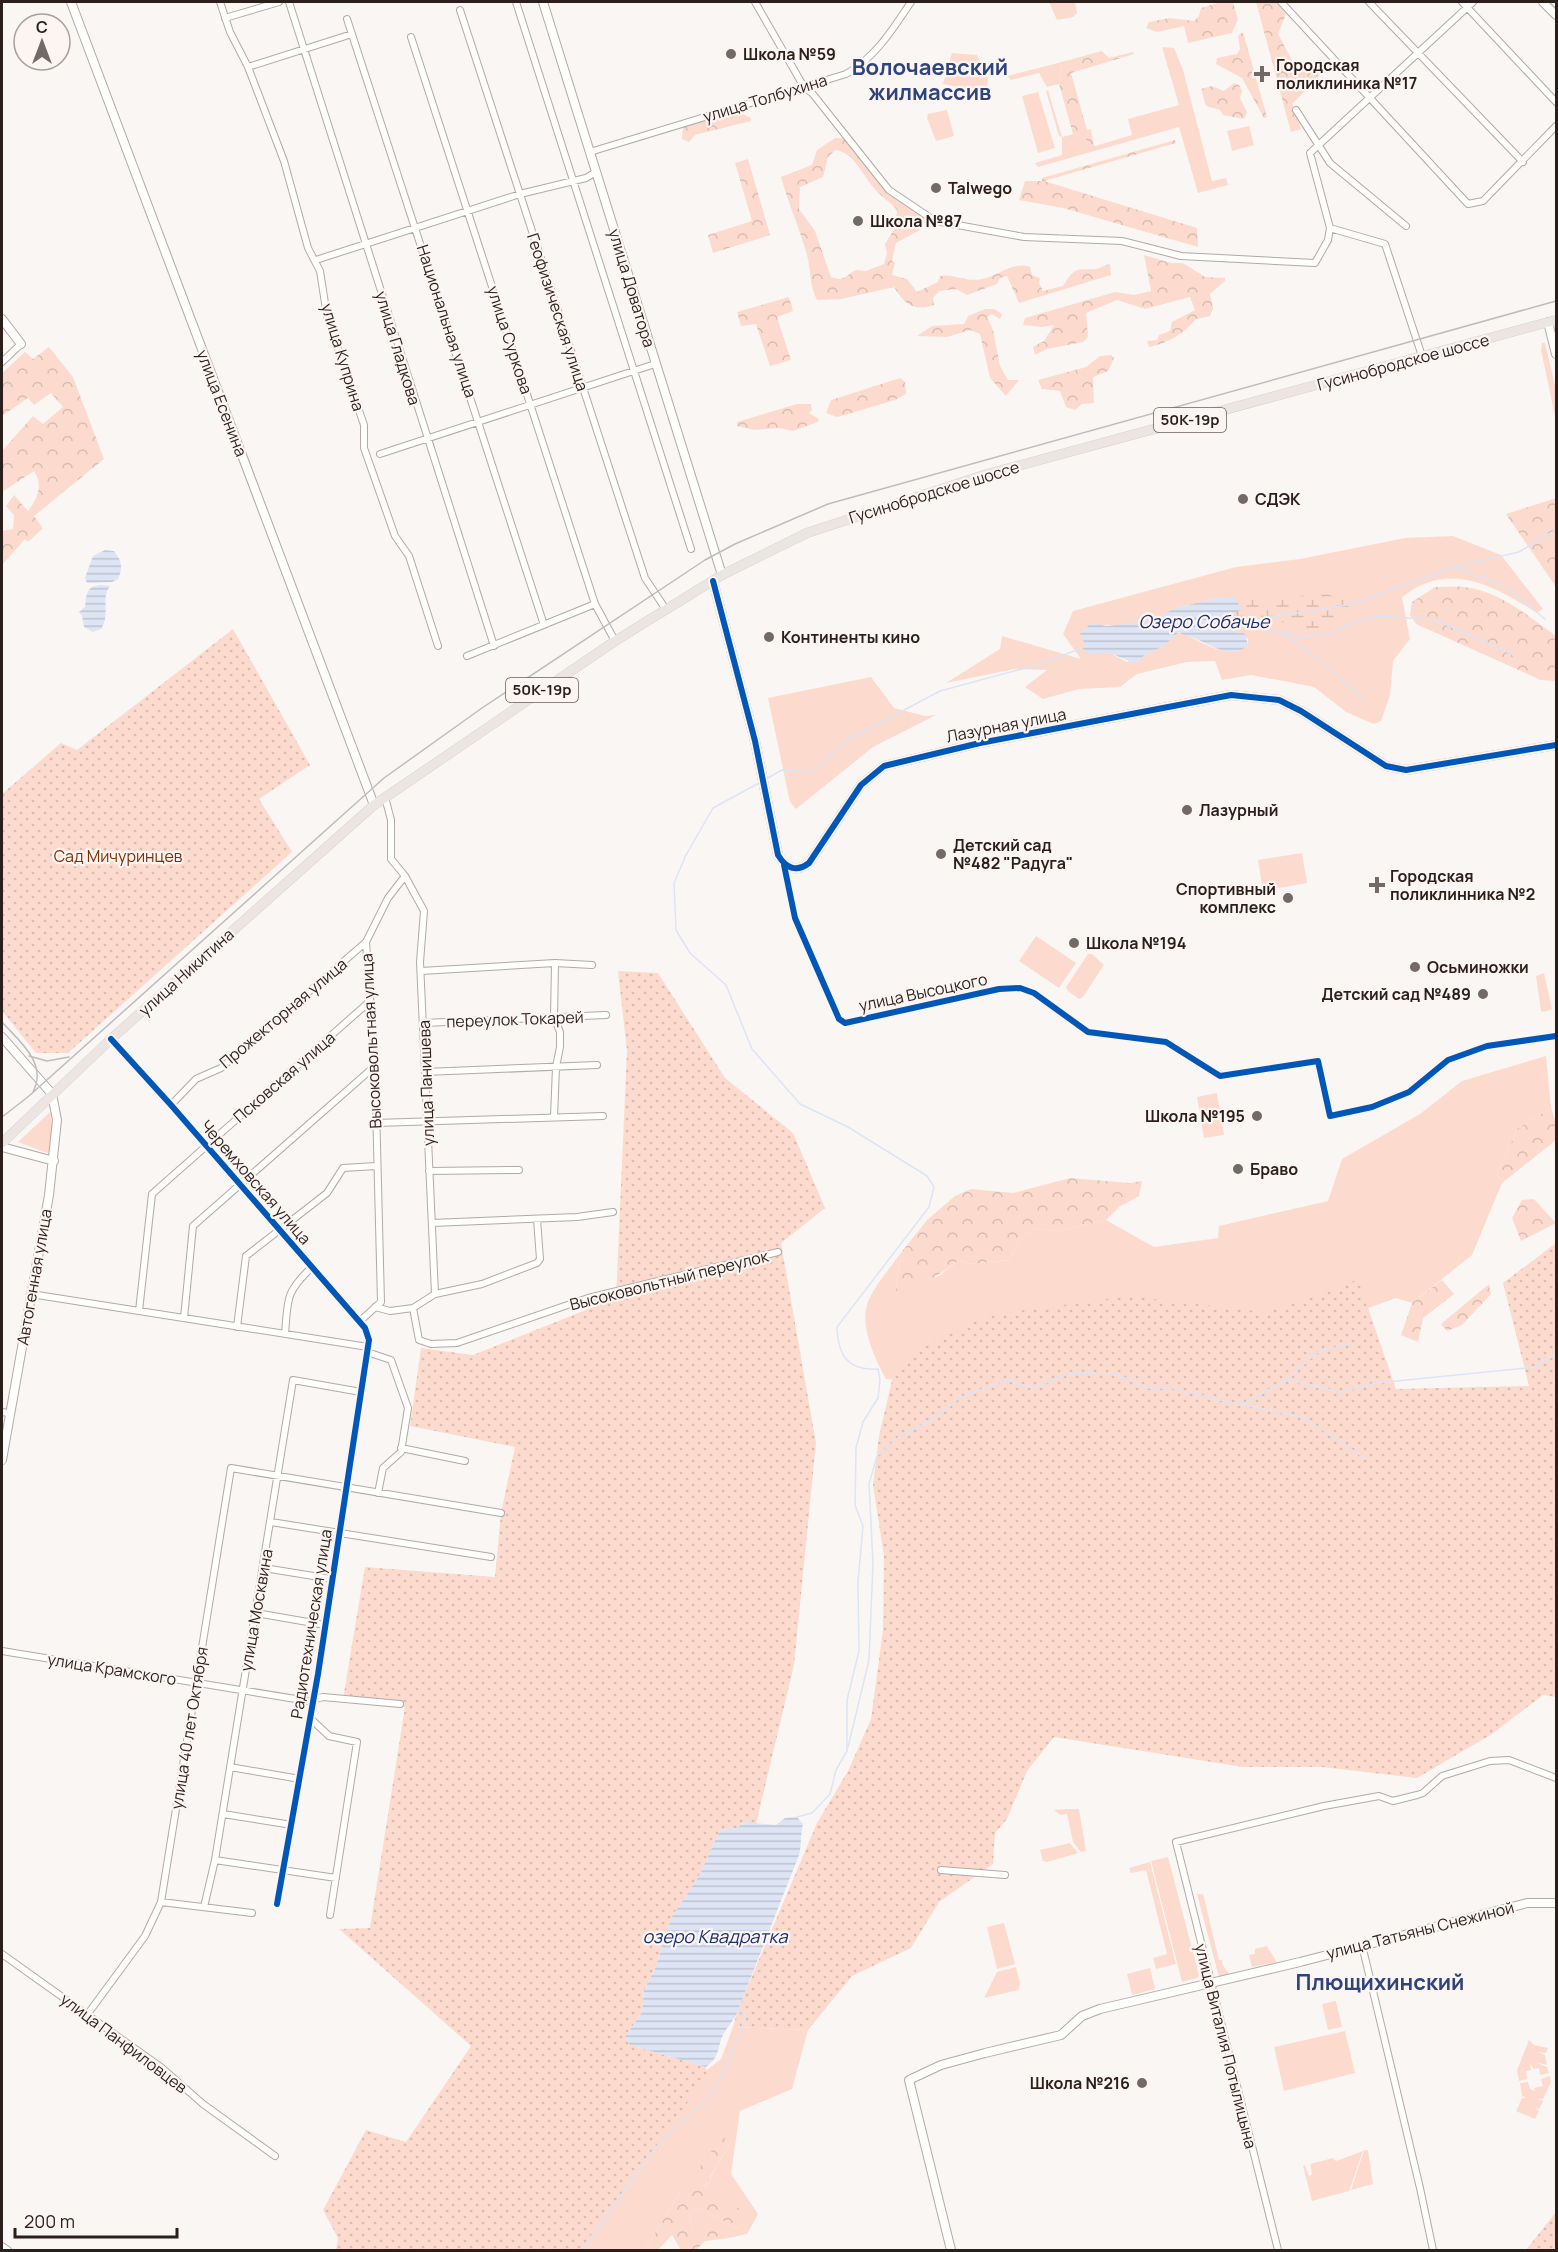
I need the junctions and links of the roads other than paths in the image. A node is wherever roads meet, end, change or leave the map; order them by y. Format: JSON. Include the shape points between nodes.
{"nodes":[{"id":1,"x":71,"y":2,"type":"edge"},
{"id":2,"x":220,"y":2,"type":"edge"},
{"id":3,"x":279,"y":2,"type":"edge"},
{"id":4,"x":289,"y":2,"type":"edge"},
{"id":5,"x":516,"y":2,"type":"edge"},
{"id":6,"x":543,"y":2,"type":"edge"},
{"id":7,"x":755,"y":2,"type":"edge"},
{"id":8,"x":911,"y":2,"type":"edge"},
{"id":9,"x":1281,"y":2,"type":"edge"},
{"id":10,"x":1369,"y":2,"type":"edge"},
{"id":11,"x":1543,"y":2,"type":"edge"},
{"id":12,"x":1467,"y":3,"type":"edge"},
{"id":13,"x":460,"y":10,"type":"dead end"},
{"id":14,"x":1557,"y":15,"type":"edge"},
{"id":15,"x":225,"y":18,"type":"junction"},
{"id":16,"x":347,"y":19,"type":"dead end"},
{"id":17,"x":352,"y":34,"type":"junction"},
{"id":18,"x":411,"y":37,"type":"dead end"},
{"id":19,"x":304,"y":50,"type":"junction"},
{"id":20,"x":1418,"y":52,"type":"junction"},
{"id":21,"x":248,"y":68,"type":"junction"},
{"id":22,"x":804,"y":87,"type":"junction"},
{"id":23,"x":1371,"y":98,"type":"junction"},
{"id":24,"x":1557,"y":102,"type":"edge"},
{"id":25,"x":1296,"y":110,"type":"dead end"},
{"id":26,"x":1557,"y":126,"type":"edge"},
{"id":27,"x":1317,"y":146,"type":"junction"},
{"id":28,"x":590,"y":152,"type":"junction"},
{"id":29,"x":1523,"y":162,"type":"junction"},
{"id":30,"x":596,"y":172,"type":"junction"},
{"id":31,"x":574,"y":181,"type":"junction"},
{"id":32,"x":520,"y":194,"type":"junction"},
{"id":33,"x":467,"y":210,"type":"junction"},
{"id":34,"x":1406,"y":226,"type":"dead end"},
{"id":35,"x":416,"y":228,"type":"junction"},
{"id":36,"x":1330,"y":228,"type":"junction"},
{"id":37,"x":365,"y":244,"type":"junction"},
{"id":38,"x":316,"y":260,"type":"junction"},
{"id":39,"x":2,"y":319,"type":"edge"},
{"id":40,"x":1552,"y":321,"type":"edge"},
{"id":41,"x":21,"y":344,"type":"joint"},
{"id":42,"x":1557,"y":354,"type":"edge"},
{"id":43,"x":1422,"y":356,"type":"junction"},
{"id":44,"x":2,"y":362,"type":"edge"},
{"id":45,"x":655,"y":364,"type":"junction"},
{"id":46,"x":635,"y":370,"type":"junction"},
{"id":47,"x":583,"y":389,"type":"junction"},
{"id":48,"x":532,"y":406,"type":"junction"},
{"id":49,"x":480,"y":423,"type":"junction"},
{"id":50,"x":426,"y":439,"type":"junction"},
{"id":51,"x":380,"y":454,"type":"dead end"},
{"id":52,"x":692,"y":549,"type":"dead end"},
{"id":53,"x":722,"y":575,"type":"junction"},
{"id":54,"x":713,"y":581,"type":"junction"},
{"id":55,"x":596,"y":604,"type":"junction"},
{"id":56,"x":665,"y":609,"type":"junction"},
{"id":57,"x":544,"y":625,"type":"junction"},
{"id":58,"x":615,"y":641,"type":"junction"},
{"id":59,"x":438,"y":646,"type":"dead end"},
{"id":60,"x":494,"y":646,"type":"junction"},
{"id":61,"x":467,"y":656,"type":"dead end"},
{"id":62,"x":1557,"y":745,"type":"edge"},
{"id":63,"x":385,"y":797,"type":"junction"},
{"id":64,"x":374,"y":805,"type":"junction"},
{"id":65,"x":784,"y":865,"type":"junction"},
{"id":66,"x":405,"y":876,"type":"junction"},
{"id":67,"x":366,"y":942,"type":"junction"},
{"id":68,"x":555,"y":963,"type":"junction"},
{"id":69,"x":592,"y":965,"type":"dead end"},
{"id":70,"x":421,"y":971,"type":"junction"},
{"id":71,"x":369,"y":1002,"type":"junction"},
{"id":72,"x":606,"y":1015,"type":"dead end"},
{"id":73,"x":554,"y":1017,"type":"junction"},
{"id":74,"x":423,"y":1023,"type":"junction"},
{"id":75,"x":1557,"y":1036,"type":"edge"},
{"id":76,"x":2,"y":1037,"type":"edge"},
{"id":77,"x":111,"y":1039,"type":"junction"},
{"id":78,"x":597,"y":1065,"type":"dead end"},
{"id":79,"x":375,"y":1066,"type":"junction"},
{"id":80,"x":556,"y":1067,"type":"junction"},
{"id":81,"x":425,"y":1072,"type":"junction"},
{"id":82,"x":52,"y":1094,"type":"junction"},
{"id":83,"x":171,"y":1105,"type":"junction"},
{"id":84,"x":603,"y":1116,"type":"dead end"},
{"id":85,"x":554,"y":1117,"type":"junction"},
{"id":86,"x":427,"y":1121,"type":"junction"},
{"id":87,"x":376,"y":1123,"type":"junction"},
{"id":88,"x":2,"y":1145,"type":"edge"},
{"id":89,"x":207,"y":1145,"type":"junction"},
{"id":90,"x":54,"y":1161,"type":"junction"},
{"id":91,"x":376,"y":1166,"type":"junction"},
{"id":92,"x":519,"y":1170,"type":"dead end"},
{"id":93,"x":429,"y":1171,"type":"junction"},
{"id":94,"x":240,"y":1185,"type":"junction"},
{"id":95,"x":613,"y":1212,"type":"dead end"},
{"id":96,"x":537,"y":1219,"type":"junction"},
{"id":97,"x":432,"y":1223,"type":"junction"},
{"id":98,"x":280,"y":1230,"type":"junction"},
{"id":99,"x":778,"y":1252,"type":"dead end"},
{"id":100,"x":311,"y":1268,"type":"junction"},
{"id":101,"x":31,"y":1294,"type":"junction"},
{"id":102,"x":435,"y":1294,"type":"junction"},
{"id":103,"x":375,"y":1307,"type":"junction"},
{"id":104,"x":413,"y":1308,"type":"junction"},
{"id":105,"x":139,"y":1311,"type":"junction"},
{"id":106,"x":184,"y":1318,"type":"junction"},
{"id":107,"x":359,"y":1322,"type":"junction"},
{"id":108,"x":237,"y":1327,"type":"junction"},
{"id":109,"x":285,"y":1334,"type":"junction"},
{"id":110,"x":368,"y":1350,"type":"junction"},
{"id":111,"x":362,"y":1392,"type":"junction"},
{"id":112,"x":5,"y":1412,"type":"edge"},
{"id":113,"x":401,"y":1448,"type":"junction"},
{"id":114,"x":2,"y":1460,"type":"edge"},
{"id":115,"x":465,"y":1461,"type":"dead end"},
{"id":116,"x":279,"y":1476,"type":"junction"},
{"id":117,"x":347,"y":1487,"type":"junction"},
{"id":118,"x":378,"y":1492,"type":"junction"},
{"id":119,"x":501,"y":1513,"type":"dead end"},
{"id":120,"x":271,"y":1522,"type":"junction"},
{"id":121,"x":340,"y":1533,"type":"junction"},
{"id":122,"x":490,"y":1557,"type":"dead end"},
{"id":123,"x":264,"y":1568,"type":"junction"},
{"id":124,"x":332,"y":1579,"type":"junction"},
{"id":125,"x":256,"y":1613,"type":"junction"},
{"id":126,"x":325,"y":1625,"type":"junction"},
{"id":127,"x":2,"y":1651,"type":"edge"},
{"id":128,"x":196,"y":1683,"type":"junction"},
{"id":129,"x":242,"y":1690,"type":"junction"},
{"id":130,"x":313,"y":1700,"type":"junction"},
{"id":131,"x":400,"y":1704,"type":"dead end"},
{"id":132,"x":310,"y":1718,"type":"junction"},
{"id":133,"x":230,"y":1767,"type":"junction"},
{"id":134,"x":1557,"y":1778,"type":"edge"},
{"id":135,"x":300,"y":1779,"type":"junction"},
{"id":136,"x":223,"y":1814,"type":"junction"},
{"id":137,"x":292,"y":1825,"type":"junction"},
{"id":138,"x":215,"y":1860,"type":"junction"},
{"id":139,"x":941,"y":1870,"type":"dead end"},
{"id":140,"x":284,"y":1871,"type":"junction"},
{"id":141,"x":1005,"y":1875,"type":"dead end"},
{"id":142,"x":336,"y":1878,"type":"junction"},
{"id":143,"x":161,"y":1902,"type":"junction"},
{"id":144,"x":1557,"y":1903,"type":"edge"},
{"id":145,"x":277,"y":1904,"type":"dead end"},
{"id":146,"x":204,"y":1907,"type":"junction"},
{"id":147,"x":252,"y":1913,"type":"dead end"},
{"id":148,"x":330,"y":1915,"type":"dead end"},
{"id":149,"x":1362,"y":1945,"type":"junction"},
{"id":150,"x":2,"y":1954,"type":"edge"},
{"id":151,"x":1210,"y":1982,"type":"junction"},
{"id":152,"x":87,"y":2014,"type":"junction"},
{"id":153,"x":274,"y":2156,"type":"dead end"},
{"id":154,"x":2,"y":2246,"type":"edge"},
{"id":155,"x":8,"y":2250,"type":"edge"},
{"id":156,"x":951,"y":2250,"type":"edge"},
{"id":157,"x":1278,"y":2250,"type":"edge"},
{"id":158,"x":1433,"y":2250,"type":"edge"}],
"edges":[{"from":1,"to":64,"type":"street","name":"улица Есенина"},
{"from":2,"to":15,"type":"street","name":"улица Куприна"},
{"from":3,"to":15,"type":"street"},
{"from":4,"to":19,"type":"street","name":"улица Гладкова"},
{"from":5,"to":31,"type":"street"},
{"from":6,"to":28,"type":"street","name":"улица Доватора"},
{"from":7,"to":22,"type":"street"},
{"from":8,"to":22,"type":"street","name":"улица Толбухина","via":[[863,64],[846,74]]},
{"from":9,"to":23,"type":"street"},
{"from":10,"to":20,"type":"street"},
{"from":11,"to":14,"type":"street"},
{"from":12,"to":20,"type":"street"},
{"from":12,"to":24,"type":"street"},
{"from":13,"to":32,"type":"street","name":"Геофизическая улица"},
{"from":15,"to":21,"type":"street","name":"улица Куприна"},
{"from":16,"to":17,"type":"street","name":"Национальная улица"},
{"from":17,"to":19,"type":"street"},
{"from":17,"to":35,"type":"street","name":"Национальная улица"},
{"from":18,"to":33,"type":"street","name":"улица Суркова"},
{"from":19,"to":21,"type":"street"},
{"from":19,"to":37,"type":"street","name":"улица Гладкова"},
{"from":20,"to":23,"type":"street"},
{"from":20,"to":29,"type":"street"},
{"from":21,"to":38,"type":"street","name":"улица Куприна","via":[[284,161],[311,257]]},
{"from":22,"to":28,"type":"street","name":"улица Толбухина"},
{"from":22,"to":36,"type":"street","via":[[889,190],[935,221],[1024,237],[1122,241],[1181,256],[1290,264],[1315,263]]},
{"from":23,"to":27,"type":"street"},
{"from":23,"to":29,"type":"street","via":[[1468,204],[1483,201]]},
{"from":25,"to":27,"type":"street"},
{"from":26,"to":29,"type":"street"},
{"from":27,"to":34,"type":"street","via":[[1330,163]]},
{"from":27,"to":36,"type":"street","via":[[1310,153]]},
{"from":28,"to":30,"type":"street","name":"улица Доватора"},
{"from":30,"to":31,"type":"street"},
{"from":30,"to":45,"type":"street","name":"улица Доватора"},
{"from":31,"to":32,"type":"street"},
{"from":31,"to":46,"type":"street"},
{"from":32,"to":33,"type":"street"},
{"from":32,"to":47,"type":"street","name":"Геофизическая улица"},
{"from":33,"to":35,"type":"street"},
{"from":33,"to":48,"type":"street","name":"улица Суркова"},
{"from":35,"to":37,"type":"street"},
{"from":35,"to":49,"type":"street","name":"Национальная улица"},
{"from":36,"to":43,"type":"street","via":[[1385,244]]},
{"from":37,"to":38,"type":"street"},
{"from":37,"to":50,"type":"street","name":"улица Гладкова"},
{"from":38,"to":59,"type":"street","name":"улица Куприна","via":[[327,316],[364,425],[364,448],[395,536],[409,556]]},
{"from":39,"to":41,"type":"street"},
{"from":40,"to":42,"type":"street"},
{"from":40,"to":43,"type":"main road","name":"Гусинобродское шоссе","number":"50К-19р"},
{"from":41,"to":44,"type":"street"},
{"from":43,"to":53,"type":"main road","name":"Гусинобродское шоссе","number":"50К-19р","via":[[862,513],[807,533]]},
{"from":45,"to":46,"type":"street"},
{"from":45,"to":53,"type":"street","name":"улица Доватора"},
{"from":46,"to":47,"type":"street"},
{"from":46,"to":52,"type":"street"},
{"from":47,"to":48,"type":"street"},
{"from":47,"to":56,"type":"street","name":"Геофизическая улица","via":[[645,578]]},
{"from":48,"to":49,"type":"street"},
{"from":48,"to":55,"type":"street","name":"улица Суркова"},
{"from":49,"to":50,"type":"street"},
{"from":49,"to":57,"type":"street","name":"Национальная улица"},
{"from":50,"to":51,"type":"street"},
{"from":50,"to":60,"type":"street","name":"улица Гладкова"},
{"from":53,"to":54,"type":"main road","name":"Гусинобродское шоссе","number":"50К-19р"},
{"from":54,"to":56,"type":"main road","name":"Гусинобродское шоссе","number":"50К-19р"},
{"from":54,"to":65,"type":"street","via":[[755,741],[778,855]]},
{"from":55,"to":57,"type":"street"},
{"from":55,"to":58,"type":"street","name":"улица Суркова"},
{"from":56,"to":58,"type":"main road","name":"Гусинобродское шоссе","number":"50К-19р"},
{"from":57,"to":60,"type":"street"},
{"from":58,"to":63,"type":"main road","name":"Гусинобродское шоссе","number":"50К-19р"},
{"from":60,"to":61,"type":"street"},
{"from":62,"to":65,"type":"street","name":"Лазурная улица","via":[[1406,770],[1386,765],[1279,700],[1231,695],[896,761],[861,785],[809,863],[791,869]]},
{"from":63,"to":64,"type":"main road","name":"Гусинобродское шоссе","number":"50К-19р"},
{"from":63,"to":66,"type":"street","via":[[391,820],[391,859]]},
{"from":64,"to":77,"type":"main road","name":"улица Никитина"},
{"from":65,"to":75,"type":"street","name":"улица Высоцкого","via":[[795,918],[839,1018],[845,1023],[999,989],[1020,988],[1034,993],[1088,1032],[1166,1042],[1220,1076],[1318,1061],[1330,1116],[1372,1107],[1408,1092],[1448,1060],[1487,1046]]},
{"from":66,"to":67,"type":"street","name":"Высоковольтная улица","via":[[388,898]]},
{"from":66,"to":70,"type":"street","name":"улица Панишева","via":[[424,911]]},
{"from":67,"to":71,"type":"street","name":"Высоковольтная улица"},
{"from":67,"to":83,"type":"street","name":"Прожекторная улица","via":[[221,1068],[196,1079]]},
{"from":68,"to":69,"type":"street"},
{"from":68,"to":70,"type":"street"},
{"from":68,"to":73,"type":"street"},
{"from":70,"to":74,"type":"street","name":"улица Панишева"},
{"from":71,"to":79,"type":"street","name":"Высоковольтная улица"},
{"from":71,"to":89,"type":"street","name":"Псковская улица"},
{"from":72,"to":73,"type":"street","name":"переулок Токарей"},
{"from":73,"to":74,"type":"street","name":"переулок Токарей"},
{"from":73,"to":80,"type":"street","via":[[560,1032]]},
{"from":74,"to":81,"type":"street","name":"улица Панишева"},
{"from":76,"to":82,"type":"street"},
{"from":77,"to":82,"type":"main road","name":"улица Никитина"},
{"from":77,"to":83,"type":"street","name":"Черемховская улица"},
{"from":78,"to":80,"type":"street"},
{"from":79,"to":87,"type":"street","name":"Высоковольтная улица"},
{"from":79,"to":94,"type":"street"},
{"from":80,"to":81,"type":"street"},
{"from":80,"to":85,"type":"street"},
{"from":81,"to":86,"type":"street","name":"улица Панишева"},
{"from":82,"to":88,"type":"main road","name":"улица Никитина"},
{"from":82,"to":90,"type":"street","name":"Автогенная улица","via":[[57,1120]]},
{"from":83,"to":89,"type":"street","name":"Черемховская улица"},
{"from":84,"to":85,"type":"street"},
{"from":85,"to":86,"type":"street"},
{"from":86,"to":87,"type":"street"},
{"from":86,"to":93,"type":"street","name":"улица Панишева"},
{"from":87,"to":91,"type":"street","name":"Высоковольтная улица"},
{"from":88,"to":90,"type":"street"},
{"from":89,"to":94,"type":"street","name":"Черемховская улица"},
{"from":89,"to":105,"type":"street","name":"Псковская улица","via":[[152,1194]]},
{"from":90,"to":101,"type":"street","name":"Автогенная улица"},
{"from":91,"to":98,"type":"street","via":[[343,1168],[327,1193]]},
{"from":91,"to":103,"type":"street","name":"Высоковольтная улица","via":[[381,1302]]},
{"from":92,"to":93,"type":"street"},
{"from":93,"to":97,"type":"street","name":"улица Панишева"},
{"from":94,"to":98,"type":"street","name":"Черемховская улица"},
{"from":94,"to":106,"type":"street","via":[[193,1226]]},
{"from":95,"to":96,"type":"street"},
{"from":96,"to":97,"type":"street"},
{"from":96,"to":102,"type":"street","via":[[537,1263],[482,1284]]},
{"from":97,"to":102,"type":"street","name":"улица Панишева"},
{"from":98,"to":100,"type":"street","name":"Черемховская улица"},
{"from":98,"to":108,"type":"street","via":[[246,1256]]},
{"from":99,"to":104,"type":"street","name":"Высоковольтный переулок","via":[[588,1298],[456,1343],[431,1344],[419,1340]]},
{"from":100,"to":107,"type":"street","name":"Черемховская улица"},
{"from":100,"to":109,"type":"street","via":[[288,1295]]},
{"from":101,"to":105,"type":"street"},
{"from":101,"to":112,"type":"street","name":"Автогенная улица"},
{"from":102,"to":104,"type":"street"},
{"from":103,"to":104,"type":"street","via":[[390,1311]]},
{"from":103,"to":107,"type":"street"},
{"from":105,"to":106,"type":"street"},
{"from":106,"to":108,"type":"street"},
{"from":107,"to":110,"type":"street","name":"Черемховская улица","via":[[369,1340]]},
{"from":108,"to":109,"type":"street"},
{"from":109,"to":110,"type":"street"},
{"from":110,"to":111,"type":"street","name":"Радиотехническая улица"},
{"from":110,"to":113,"type":"street","via":[[391,1360],[408,1408]]},
{"from":111,"to":116,"type":"street","name":"улица Москвина","via":[[293,1380]]},
{"from":111,"to":117,"type":"street","name":"Радиотехническая улица"},
{"from":112,"to":114,"type":"street","name":"Автогенная улица"},
{"from":113,"to":115,"type":"street"},
{"from":113,"to":118,"type":"street","via":[[383,1468]]},
{"from":116,"to":117,"type":"street"},
{"from":116,"to":120,"type":"street","name":"улица Москвина"},
{"from":116,"to":128,"type":"street","name":"улица 40 лет Октября","via":[[231,1468]]},
{"from":117,"to":118,"type":"street"},
{"from":117,"to":121,"type":"street","name":"Радиотехническая улица"},
{"from":118,"to":119,"type":"street"},
{"from":120,"to":121,"type":"street"},
{"from":120,"to":123,"type":"street","name":"улица Москвина"},
{"from":121,"to":122,"type":"street"},
{"from":121,"to":124,"type":"street","name":"Радиотехническая улица"},
{"from":123,"to":124,"type":"street"},
{"from":123,"to":125,"type":"street","name":"улица Москвина"},
{"from":124,"to":126,"type":"street","name":"Радиотехническая улица"},
{"from":125,"to":126,"type":"street"},
{"from":125,"to":129,"type":"street","name":"улица Москвина"},
{"from":126,"to":130,"type":"street","name":"Радиотехническая улица"},
{"from":127,"to":128,"type":"street","name":"улица Крамского"},
{"from":128,"to":129,"type":"street","name":"улица Крамского"},
{"from":128,"to":143,"type":"street","name":"улица 40 лет Октября"},
{"from":129,"to":130,"type":"street","name":"улица Крамского"},
{"from":129,"to":133,"type":"street","name":"улица Москвина"},
{"from":130,"to":131,"type":"street","name":"улица Крамского","via":[[323,1697]]},
{"from":130,"to":132,"type":"street","name":"Радиотехническая улица"},
{"from":132,"to":135,"type":"street","name":"Радиотехническая улица"},
{"from":132,"to":142,"type":"street","via":[[329,1736],[357,1743]]},
{"from":133,"to":135,"type":"street"},
{"from":133,"to":136,"type":"street","name":"улица Москвина"},
{"from":134,"to":151,"type":"street","name":"улица Виталия Потылицына","via":[[1509,1760],[1490,1761],[1442,1776],[1417,1795],[1393,1801],[1379,1796],[1334,1804],[1176,1842]]},
{"from":135,"to":137,"type":"street","name":"Радиотехническая улица"},
{"from":136,"to":137,"type":"street"},
{"from":136,"to":138,"type":"street","name":"улица Москвина"},
{"from":137,"to":140,"type":"street","name":"Радиотехническая улица"},
{"from":138,"to":140,"type":"street"},
{"from":138,"to":146,"type":"street","name":"улица Москвина"},
{"from":139,"to":141,"type":"street"},
{"from":140,"to":142,"type":"street"},
{"from":140,"to":145,"type":"street","name":"Радиотехническая улица"},
{"from":142,"to":148,"type":"street"},
{"from":143,"to":146,"type":"street"},
{"from":143,"to":152,"type":"street","name":"улица 40 лет Октября","via":[[145,1936]]},
{"from":144,"to":149,"type":"street","name":"улица Татьяны Снежиной","via":[[1527,1903]]},
{"from":146,"to":147,"type":"street"},
{"from":149,"to":151,"type":"street","name":"улица Татьяны Снежиной"},
{"from":149,"to":158,"type":"street"},
{"from":150,"to":152,"type":"street","name":"улица Панфиловцев"},
{"from":151,"to":156,"type":"street","name":"улица Татьяны Снежиной","via":[[1090,2012],[1061,2035],[985,2052],[909,2080]]},
{"from":151,"to":157,"type":"street","name":"улица Виталия Потылицына"},
{"from":152,"to":153,"type":"street","name":"улица Панфиловцев"},
{"from":154,"to":155,"type":"street"}]}
